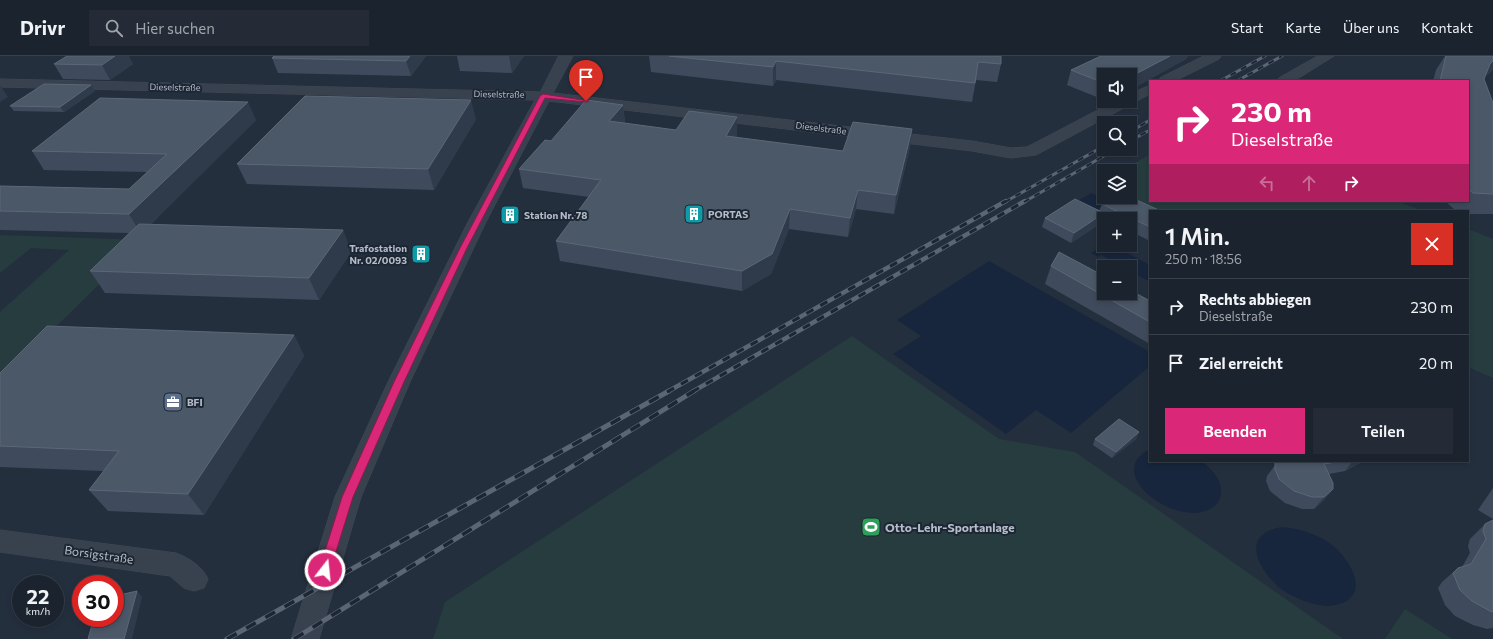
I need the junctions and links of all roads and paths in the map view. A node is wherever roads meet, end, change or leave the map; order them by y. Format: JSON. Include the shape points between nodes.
{"nodes":[{"id":1,"x":566,"y":56,"type":"edge"},
{"id":2,"x":1214,"y":56,"type":"edge"},
{"id":3,"x":1327,"y":56,"type":"edge"},
{"id":4,"x":1167,"y":80,"type":"edge"},
{"id":5,"x":1286,"y":80,"type":"edge"},
{"id":6,"x":0,"y":83,"type":"edge"},
{"id":7,"x":1149,"y":90,"type":"edge"},
{"id":8,"x":543,"y":96,"type":"junction"},
{"id":9,"x":1137,"y":96,"type":"edge"},
{"id":10,"x":1113,"y":108,"type":"edge"},
{"id":11,"x":0,"y":541,"type":"edge"},
{"id":12,"x":194,"y":579,"type":"dead end"},
{"id":13,"x":305,"y":639,"type":"edge"}],
"edges":[{"from":1,"to":8,"type":"street"},
{"from":2,"to":4,"type":"street"},
{"from":3,"to":5,"type":"street"},
{"from":6,"to":8,"type":"street","name":"Dieselstraße"},
{"from":7,"to":9,"type":"street"},
{"from":8,"to":10,"type":"street","name":"Dieselstraße","via":[[964,145],[1011,153],[1030,152]]},
{"from":8,"to":13,"type":"street","via":[[464,248],[399,382],[348,497]]},
{"from":11,"to":12,"type":"street","name":"Borsigstraße","via":[[176,565]]}]}
